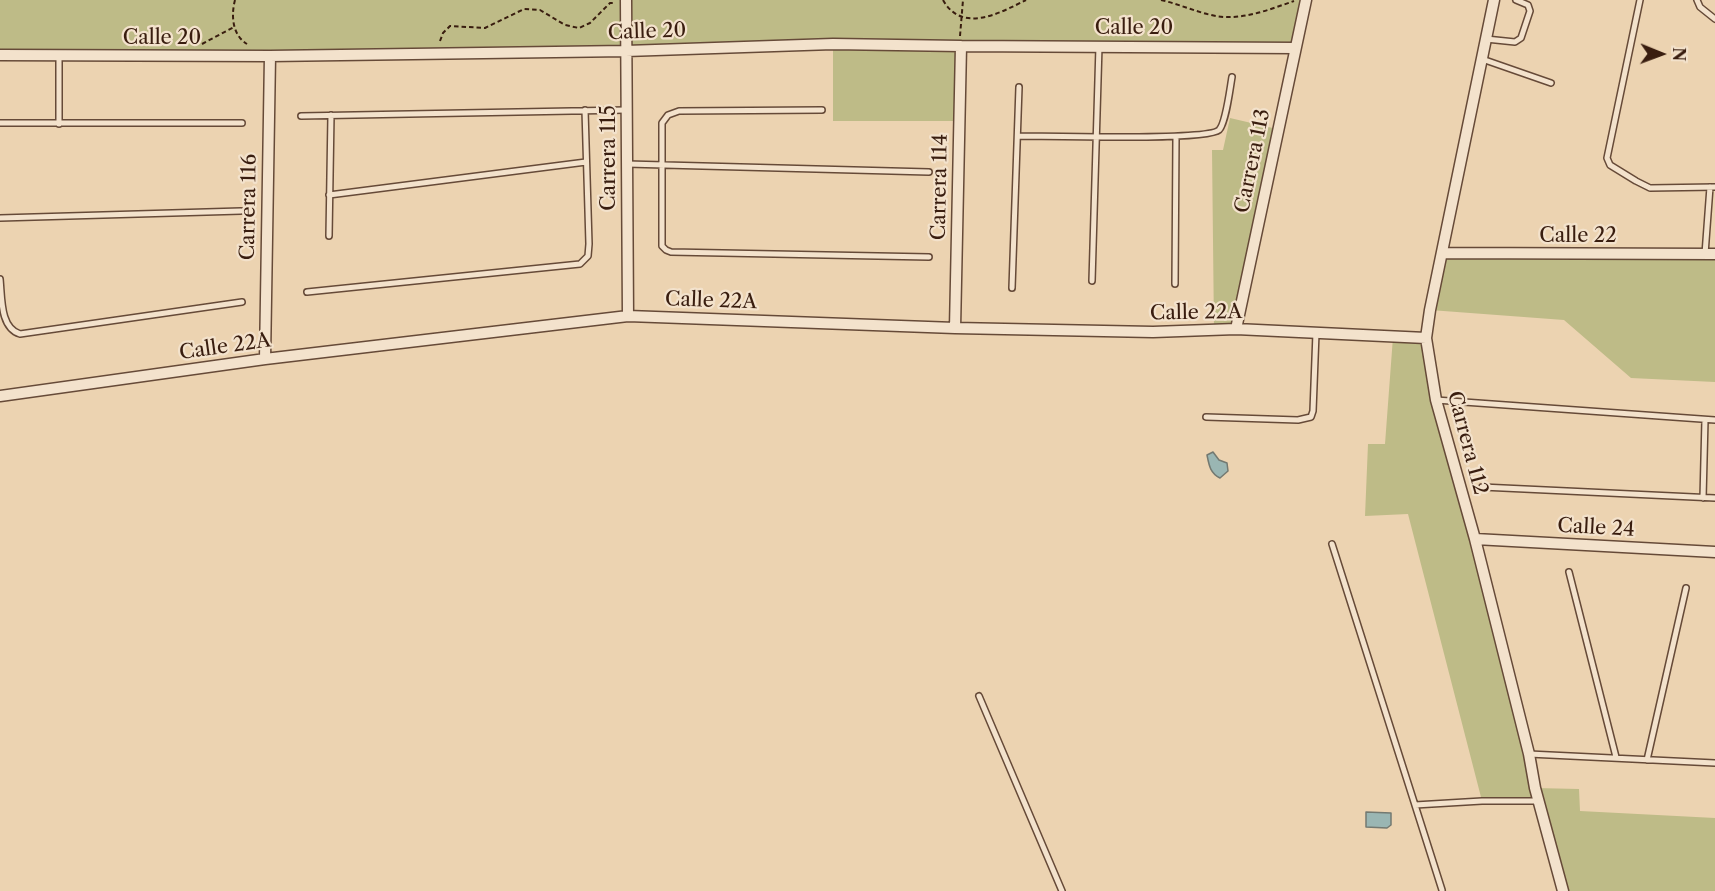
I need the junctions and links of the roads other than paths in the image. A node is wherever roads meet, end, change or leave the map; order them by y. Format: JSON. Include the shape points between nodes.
{"nodes":[{"id":1,"x":1306,"y":0,"type":"edge"},
{"id":2,"x":1494,"y":0,"type":"edge"},
{"id":3,"x":1516,"y":0,"type":"edge"},
{"id":4,"x":1640,"y":0,"type":"edge"},
{"id":5,"x":1697,"y":0,"type":"edge"},
{"id":6,"x":626,"y":1,"type":"edge"},
{"id":7,"x":1715,"y":19,"type":"edge"},
{"id":8,"x":1486,"y":39,"type":"junction"},
{"id":9,"x":961,"y":46,"type":"junction"},
{"id":10,"x":1099,"y":46,"type":"junction"},
{"id":11,"x":1295,"y":48,"type":"junction"},
{"id":12,"x":626,"y":51,"type":"junction"},
{"id":13,"x":0,"y":55,"type":"edge"},
{"id":14,"x":59,"y":55,"type":"junction"},
{"id":15,"x":270,"y":56,"type":"junction"},
{"id":16,"x":1482,"y":59,"type":"junction"},
{"id":17,"x":1233,"y":77,"type":"dead end"},
{"id":18,"x":1551,"y":83,"type":"dead end"},
{"id":19,"x":1018,"y":87,"type":"dead end"},
{"id":20,"x":585,"y":110,"type":"junction"},
{"id":21,"x":626,"y":110,"type":"junction"},
{"id":22,"x":822,"y":110,"type":"dead end"},
{"id":23,"x":331,"y":115,"type":"junction"},
{"id":24,"x":301,"y":116,"type":"dead end"},
{"id":25,"x":0,"y":123,"type":"edge"},
{"id":26,"x":242,"y":123,"type":"dead end"},
{"id":27,"x":59,"y":124,"type":"junction"},
{"id":28,"x":1018,"y":136,"type":"junction"},
{"id":29,"x":1097,"y":136,"type":"junction"},
{"id":30,"x":1176,"y":138,"type":"junction"},
{"id":31,"x":586,"y":162,"type":"junction"},
{"id":32,"x":627,"y":164,"type":"junction"},
{"id":33,"x":662,"y":165,"type":"junction"},
{"id":34,"x":929,"y":172,"type":"dead end"},
{"id":35,"x":1713,"y":187,"type":"edge"},
{"id":36,"x":329,"y":195,"type":"junction"},
{"id":37,"x":242,"y":211,"type":"dead end"},
{"id":38,"x":0,"y":218,"type":"edge"},
{"id":39,"x":329,"y":236,"type":"dead end"},
{"id":40,"x":1442,"y":253,"type":"junction"},
{"id":41,"x":1710,"y":254,"type":"edge"},
{"id":42,"x":929,"y":257,"type":"dead end"},
{"id":43,"x":0,"y":279,"type":"edge"},
{"id":44,"x":1092,"y":281,"type":"dead end"},
{"id":45,"x":1175,"y":284,"type":"dead end"},
{"id":46,"x":1012,"y":288,"type":"dead end"},
{"id":47,"x":307,"y":291,"type":"dead end"},
{"id":48,"x":243,"y":302,"type":"dead end"},
{"id":49,"x":628,"y":316,"type":"junction"},
{"id":50,"x":955,"y":328,"type":"junction"},
{"id":51,"x":1236,"y":329,"type":"junction"},
{"id":52,"x":1316,"y":333,"type":"junction"},
{"id":53,"x":1425,"y":338,"type":"junction"},
{"id":54,"x":265,"y":359,"type":"junction"},
{"id":55,"x":0,"y":396,"type":"edge"},
{"id":56,"x":1436,"y":400,"type":"junction"},
{"id":57,"x":1206,"y":417,"type":"dead end"},
{"id":58,"x":1705,"y":420,"type":"junction"},
{"id":59,"x":1715,"y":420,"type":"edge"},
{"id":60,"x":1482,"y":487,"type":"dead end"},
{"id":61,"x":1703,"y":498,"type":"junction"},
{"id":62,"x":1715,"y":498,"type":"edge"},
{"id":63,"x":1475,"y":539,"type":"junction"},
{"id":64,"x":1332,"y":544,"type":"dead end"},
{"id":65,"x":1715,"y":552,"type":"edge"},
{"id":66,"x":1569,"y":572,"type":"dead end"},
{"id":67,"x":1686,"y":588,"type":"dead end"},
{"id":68,"x":979,"y":696,"type":"dead end"},
{"id":69,"x":1529,"y":754,"type":"junction"},
{"id":70,"x":1616,"y":757,"type":"junction"},
{"id":71,"x":1647,"y":760,"type":"junction"},
{"id":72,"x":1715,"y":763,"type":"edge"},
{"id":73,"x":1538,"y":801,"type":"junction"},
{"id":74,"x":1414,"y":805,"type":"junction"},
{"id":75,"x":1442,"y":890,"type":"edge"},
{"id":76,"x":1062,"y":891,"type":"edge"},
{"id":77,"x":1563,"y":891,"type":"edge"}],
"edges":[{"from":1,"to":11,"type":"street","name":"Carrera 113"},
{"from":2,"to":8,"type":"street","name":"Carrera 112"},
{"from":3,"to":8,"type":"lane","via":[[1530,11],[1521,38],[1515,42]]},
{"from":4,"to":35,"type":"lane","via":[[1607,158],[1610,165],[1650,188]]},
{"from":5,"to":7,"type":"lane","via":[[1700,8]]},
{"from":6,"to":12,"type":"street","name":"Carrera 115"},
{"from":8,"to":16,"type":"street","name":"Carrera 112"},
{"from":9,"to":10,"type":"street","name":"Calle 20"},
{"from":9,"to":12,"type":"street","name":"Calle 20","via":[[833,44]]},
{"from":9,"to":50,"type":"street","name":"Carrera 114"},
{"from":10,"to":11,"type":"street","name":"Calle 20"},
{"from":10,"to":29,"type":"lane"},
{"from":11,"to":51,"type":"street","name":"Carrera 113"},
{"from":12,"to":15,"type":"street","name":"Calle 20"},
{"from":12,"to":21,"type":"street","name":"Carrera 115"},
{"from":13,"to":14,"type":"street","name":"Calle 20"},
{"from":14,"to":15,"type":"street","name":"Calle 20"},
{"from":14,"to":27,"type":"lane"},
{"from":15,"to":54,"type":"street","name":"Carrera 116"},
{"from":16,"to":18,"type":"lane"},
{"from":16,"to":40,"type":"street","name":"Carrera 112"},
{"from":17,"to":30,"type":"lane","via":[[1218,131]]},
{"from":19,"to":28,"type":"lane"},
{"from":20,"to":21,"type":"lane"},
{"from":20,"to":23,"type":"lane"},
{"from":20,"to":31,"type":"lane"},
{"from":21,"to":32,"type":"street","name":"Carrera 115"},
{"from":22,"to":33,"type":"lane","via":[[679,111],[668,115],[662,123]]},
{"from":23,"to":24,"type":"lane"},
{"from":23,"to":36,"type":"lane"},
{"from":25,"to":27,"type":"lane"},
{"from":26,"to":27,"type":"lane"},
{"from":28,"to":29,"type":"lane"},
{"from":28,"to":46,"type":"lane"},
{"from":29,"to":30,"type":"lane"},
{"from":29,"to":44,"type":"lane"},
{"from":30,"to":45,"type":"lane"},
{"from":31,"to":36,"type":"lane"},
{"from":31,"to":47,"type":"lane","via":[[590,244],[588,256],[580,264]]},
{"from":32,"to":33,"type":"lane"},
{"from":32,"to":49,"type":"street","name":"Carrera 115"},
{"from":33,"to":34,"type":"lane"},
{"from":33,"to":42,"type":"lane","via":[[661,242],[671,252]]},
{"from":35,"to":41,"type":"lane"},
{"from":36,"to":39,"type":"lane"},
{"from":37,"to":38,"type":"lane"},
{"from":40,"to":41,"type":"street","name":"Calle 22"},
{"from":40,"to":53,"type":"street","name":"Carrera 112"},
{"from":43,"to":48,"type":"lane","via":[[6,327],[20,334]]},
{"from":49,"to":50,"type":"street","name":"Calle 22A"},
{"from":49,"to":54,"type":"street","name":"Calle 22A"},
{"from":50,"to":51,"type":"street","name":"Calle 22A","via":[[1153,332]]},
{"from":51,"to":52,"type":"street","name":"Calle 22A"},
{"from":52,"to":53,"type":"street","name":"Calle 22A"},
{"from":52,"to":57,"type":"lane","via":[[1311,417]]},
{"from":53,"to":56,"type":"street","name":"Carrera 112"},
{"from":54,"to":55,"type":"street","name":"Calle 22A"},
{"from":56,"to":58,"type":"lane"},
{"from":56,"to":63,"type":"street","name":"Carrera 112"},
{"from":58,"to":59,"type":"lane"},
{"from":58,"to":61,"type":"lane"},
{"from":60,"to":61,"type":"lane"},
{"from":61,"to":62,"type":"lane"},
{"from":63,"to":65,"type":"street","name":"Calle 24"},
{"from":63,"to":69,"type":"street","name":"Carrera 112"},
{"from":64,"to":74,"type":"lane"},
{"from":66,"to":70,"type":"lane"},
{"from":67,"to":71,"type":"lane"},
{"from":68,"to":76,"type":"lane"},
{"from":69,"to":70,"type":"lane"},
{"from":69,"to":73,"type":"street","name":"Carrera 112"},
{"from":70,"to":71,"type":"lane"},
{"from":71,"to":72,"type":"lane"},
{"from":73,"to":74,"type":"lane"},
{"from":73,"to":77,"type":"street","name":"Carrera 112"},
{"from":74,"to":75,"type":"lane"}]}
